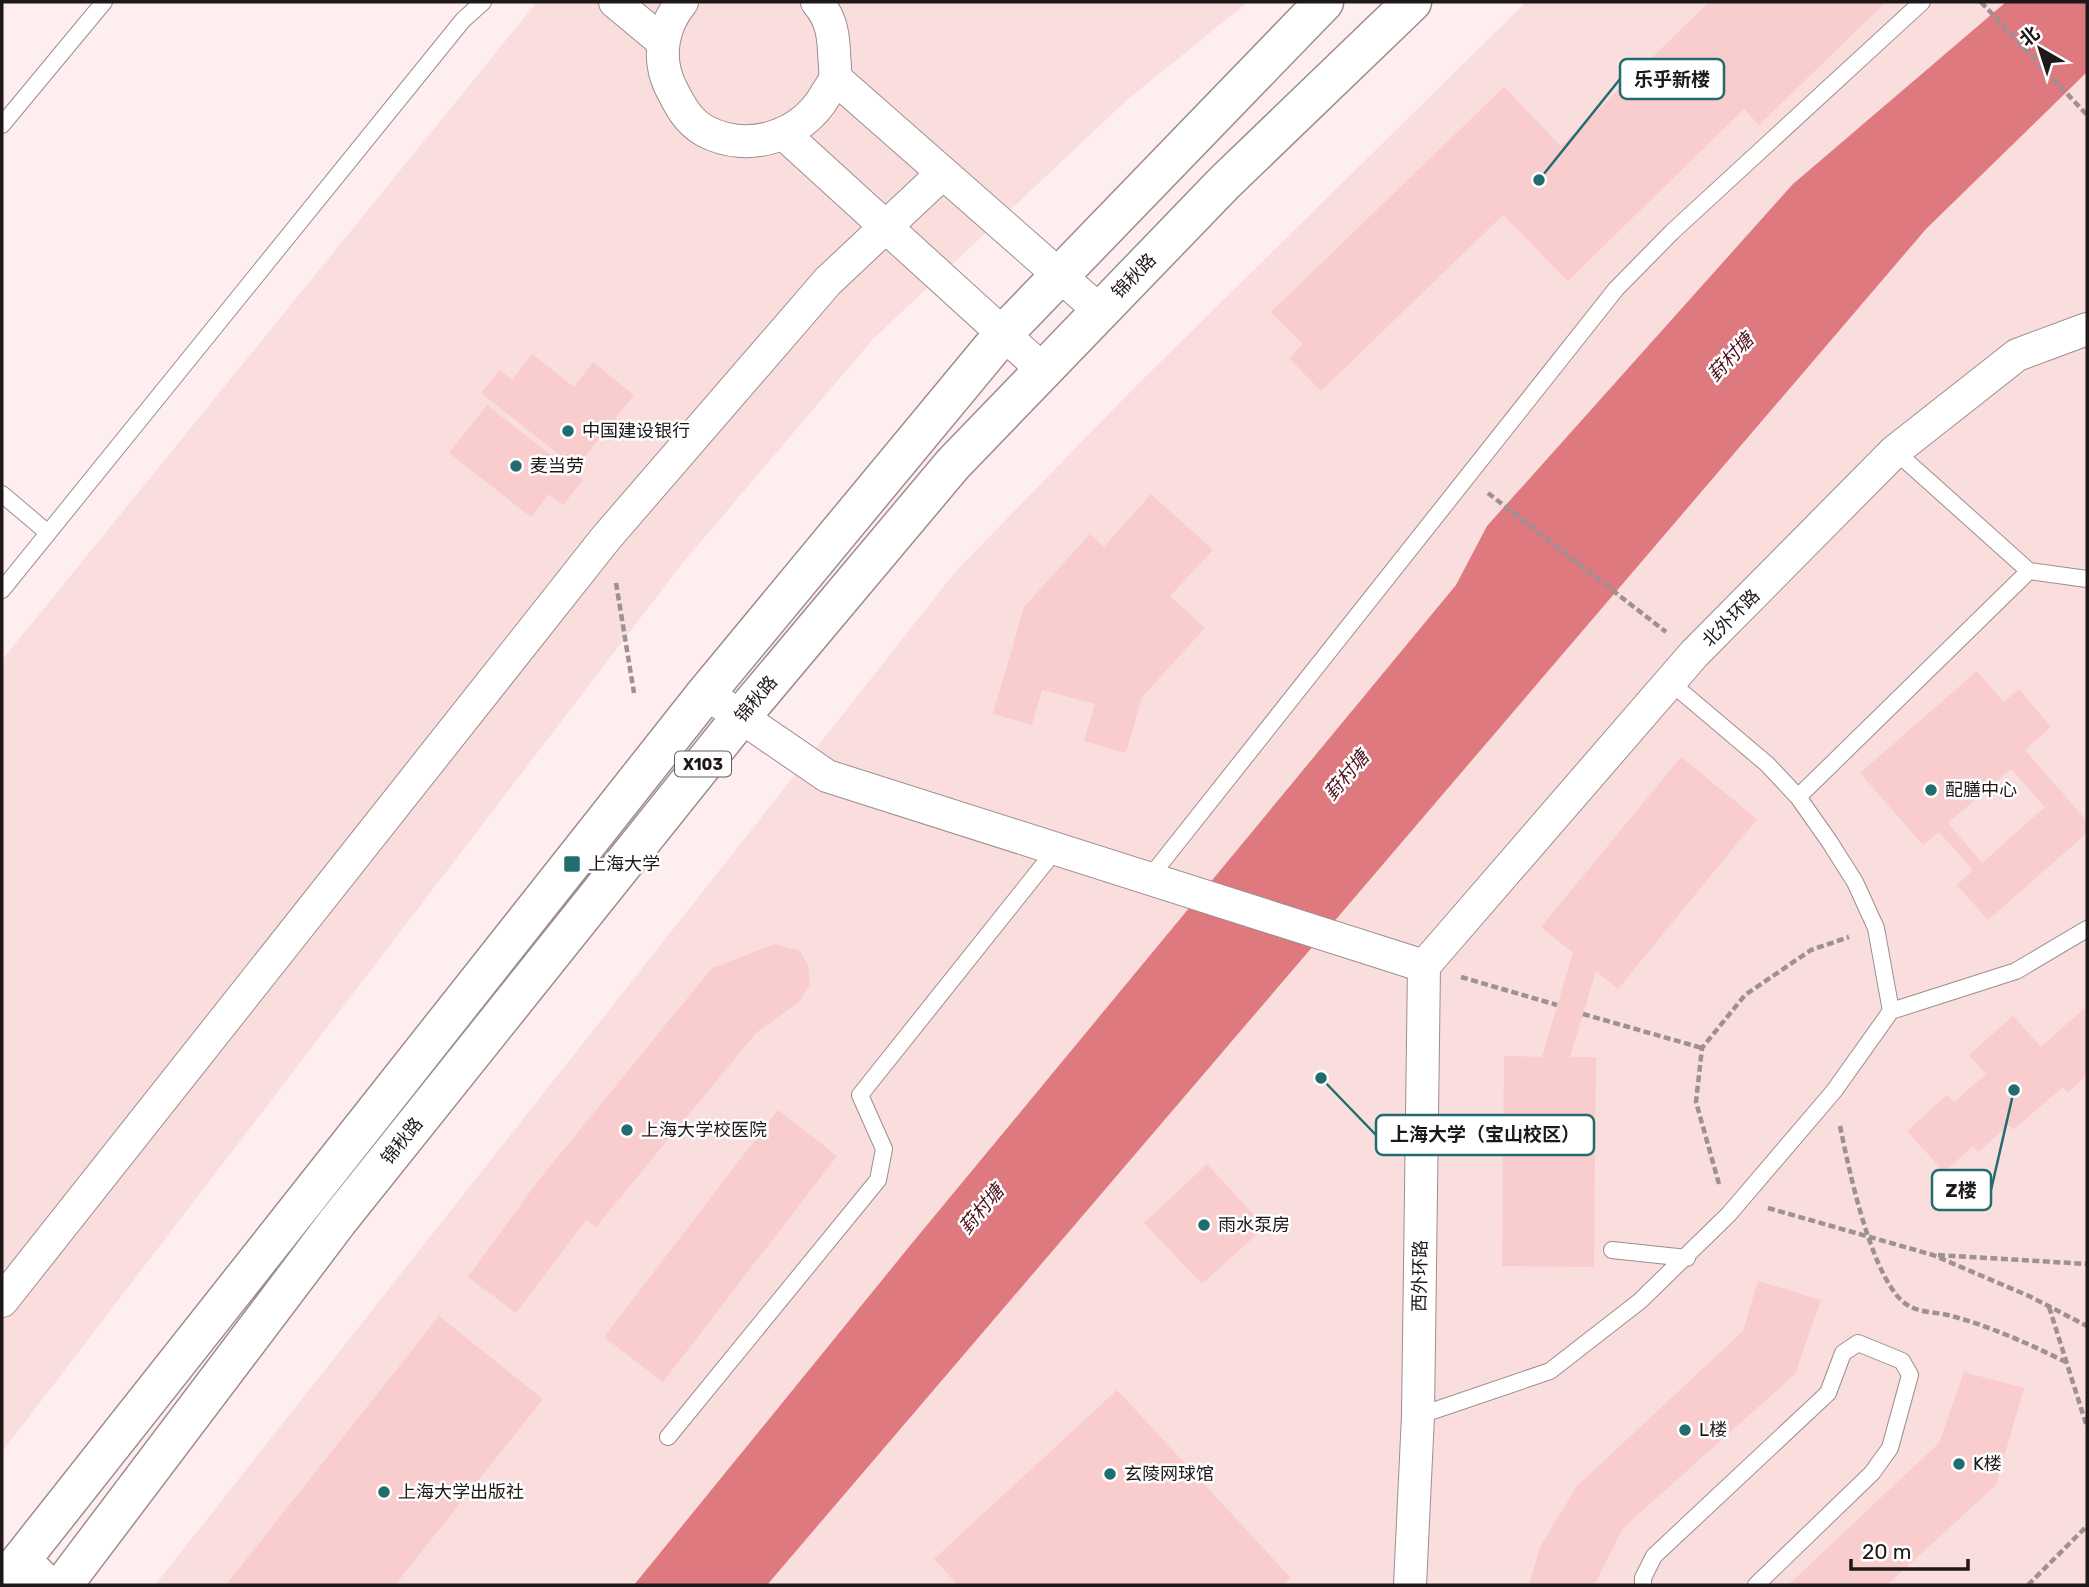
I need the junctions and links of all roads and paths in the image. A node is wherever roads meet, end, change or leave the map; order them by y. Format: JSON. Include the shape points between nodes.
{"nodes":[{"id":1,"x":104,"y":2,"type":"edge"},
{"id":2,"x":483,"y":2,"type":"edge"},
{"id":3,"x":615,"y":2,"type":"edge"},
{"id":4,"x":682,"y":2,"type":"edge"},
{"id":5,"x":817,"y":2,"type":"edge"},
{"id":6,"x":1324,"y":2,"type":"edge"},
{"id":7,"x":1412,"y":2,"type":"edge"},
{"id":8,"x":1922,"y":2,"type":"edge"},
{"id":9,"x":1981,"y":2,"type":"edge"},
{"id":10,"x":663,"y":42,"type":"junction"},
{"id":11,"x":835,"y":78,"type":"junction"},
{"id":12,"x":2086,"y":113,"type":"edge"},
{"id":13,"x":2,"y":125,"type":"edge"},
{"id":14,"x":785,"y":135,"type":"junction"},
{"id":15,"x":943,"y":173,"type":"junction"},
{"id":16,"x":886,"y":226,"type":"junction"},
{"id":17,"x":1061,"y":276,"type":"junction"},
{"id":18,"x":1100,"y":311,"type":"junction"},
{"id":19,"x":2087,"y":329,"type":"edge"},
{"id":20,"x":1004,"y":333,"type":"junction"},
{"id":21,"x":1043,"y":370,"type":"junction"},
{"id":22,"x":1895,"y":451,"type":"junction"},
{"id":23,"x":1468,"y":477,"type":"junction"},
{"id":24,"x":2,"y":494,"type":"edge"},
{"id":25,"x":48,"y":533,"type":"junction"},
{"id":26,"x":606,"y":537,"type":"junction"},
{"id":27,"x":2028,"y":570,"type":"junction"},
{"id":28,"x":2087,"y":579,"type":"edge"},
{"id":29,"x":2,"y":590,"type":"edge"},
{"id":30,"x":1695,"y":654,"type":"junction"},
{"id":31,"x":1671,"y":682,"type":"junction"},
{"id":32,"x":634,"y":693,"type":"dead end"},
{"id":33,"x":706,"y":693,"type":"junction"},
{"id":34,"x":740,"y":718,"type":"junction"},
{"id":35,"x":1798,"y":797,"type":"junction"},
{"id":36,"x":1057,"y":848,"type":"junction"},
{"id":37,"x":1150,"y":877,"type":"junction"},
{"id":38,"x":1876,"y":928,"type":"junction"},
{"id":39,"x":2087,"y":929,"type":"edge"},
{"id":40,"x":1423,"y":966,"type":"junction"},
{"id":41,"x":1558,"y":1004,"type":"dead end"},
{"id":42,"x":1891,"y":1010,"type":"junction"},
{"id":43,"x":1583,"y":1014,"type":"dead end"},
{"id":44,"x":1702,"y":1048,"type":"junction"},
{"id":45,"x":1830,"y":1127,"type":"dead end"},
{"id":46,"x":1771,"y":1196,"type":"dead end"},
{"id":47,"x":1729,"y":1214,"type":"junction"},
{"id":48,"x":1870,"y":1238,"type":"junction"},
{"id":49,"x":1612,"y":1250,"type":"dead end"},
{"id":50,"x":1933,"y":1255,"type":"junction"},
{"id":51,"x":1687,"y":1258,"type":"junction"},
{"id":52,"x":2087,"y":1264,"type":"edge"},
{"id":53,"x":2,"y":1301,"type":"edge"},
{"id":54,"x":2049,"y":1307,"type":"junction"},
{"id":55,"x":2087,"y":1326,"type":"edge"},
{"id":56,"x":2066,"y":1362,"type":"junction"},
{"id":57,"x":1418,"y":1416,"type":"junction"},
{"id":58,"x":2087,"y":1427,"type":"edge"},
{"id":59,"x":668,"y":1437,"type":"dead end"},
{"id":60,"x":2087,"y":1526,"type":"edge"},
{"id":61,"x":23,"y":1576,"type":"edge"},
{"id":62,"x":63,"y":1585,"type":"edge"},
{"id":63,"x":1409,"y":1585,"type":"edge"},
{"id":64,"x":1643,"y":1585,"type":"edge"},
{"id":65,"x":1756,"y":1585,"type":"edge"},
{"id":66,"x":2028,"y":1585,"type":"edge"}],
"edges":[{"from":1,"to":13,"type":"lane"},
{"from":2,"to":25,"type":"lane","via":[[463,20]]},
{"from":3,"to":10,"type":"street"},
{"from":4,"to":10,"type":"street"},
{"from":5,"to":11,"type":"street","via":[[833,30]]},
{"from":6,"to":17,"type":"main road","number":"X103"},
{"from":7,"to":18,"type":"main road","name":"锦秋路","number":"X103","via":[[1224,183]]},
{"from":8,"to":23,"type":"lane","via":[[1616,289]]},
{"from":9,"to":12,"type":"path"},
{"from":10,"to":14,"type":"street","via":[[663,72],[677,102],[682,112],[706,131],[747,143]]},
{"from":11,"to":14,"type":"street","via":[[815,113]]},
{"from":11,"to":15,"type":"street"},
{"from":14,"to":16,"type":"street"},
{"from":15,"to":16,"type":"street"},
{"from":15,"to":17,"type":"street"},
{"from":16,"to":20,"type":"street"},
{"from":16,"to":26,"type":"street","via":[[828,281]]},
{"from":17,"to":18,"type":"street"},
{"from":17,"to":20,"type":"main road","number":"X103"},
{"from":18,"to":21,"type":"main road","name":"锦秋路","number":"X103"},
{"from":19,"to":22,"type":"street","name":"北外环路","via":[[2017,355]]},
{"from":20,"to":21,"type":"street"},
{"from":20,"to":33,"type":"main road","number":"X103"},
{"from":21,"to":34,"type":"main road","name":"锦秋路","number":"X103","via":[[953,464]]},
{"from":22,"to":27,"type":"lane"},
{"from":22,"to":30,"type":"street","name":"北外环路"},
{"from":23,"to":30,"type":"path"},
{"from":23,"to":37,"type":"lane"},
{"from":24,"to":25,"type":"lane"},
{"from":25,"to":29,"type":"lane"},
{"from":26,"to":32,"type":"path"},
{"from":26,"to":53,"type":"street"},
{"from":27,"to":28,"type":"lane"},
{"from":27,"to":35,"type":"lane"},
{"from":30,"to":31,"type":"street","name":"北外环路"},
{"from":31,"to":35,"type":"lane","via":[[1767,764]]},
{"from":31,"to":40,"type":"street","name":"北外环路"},
{"from":33,"to":34,"type":"street"},
{"from":33,"to":61,"type":"main road","number":"X103"},
{"from":34,"to":36,"type":"street","via":[[827,776]]},
{"from":34,"to":62,"type":"main road","name":"锦秋路","number":"X103","via":[[338,1221]]},
{"from":35,"to":38,"type":"lane","via":[[1855,882]]},
{"from":36,"to":37,"type":"street"},
{"from":36,"to":59,"type":"lane","via":[[860,1095],[884,1149],[878,1180]]},
{"from":37,"to":40,"type":"street"},
{"from":38,"to":42,"type":"lane"},
{"from":38,"to":44,"type":"path","via":[[1811,950],[1745,995]]},
{"from":39,"to":42,"type":"lane","via":[[2016,971]]},
{"from":40,"to":41,"type":"path"},
{"from":40,"to":57,"type":"street","name":"西外环路"},
{"from":42,"to":47,"type":"lane","via":[[1834,1091]]},
{"from":43,"to":44,"type":"path"},
{"from":44,"to":47,"type":"path","via":[[1696,1102]]},
{"from":45,"to":48,"type":"path","via":[[1838,1117],[1855,1197]]},
{"from":46,"to":48,"type":"path","via":[[1762,1206]]},
{"from":47,"to":51,"type":"lane"},
{"from":48,"to":50,"type":"path"},
{"from":48,"to":56,"type":"path","via":[[1886,1279],[1910,1307],[2013,1336]]},
{"from":49,"to":51,"type":"lane"},
{"from":50,"to":52,"type":"path"},
{"from":50,"to":54,"type":"path"},
{"from":51,"to":57,"type":"lane","via":[[1550,1371]]},
{"from":54,"to":55,"type":"path"},
{"from":54,"to":56,"type":"path"},
{"from":56,"to":58,"type":"path"},
{"from":57,"to":63,"type":"street","name":"西外环路"},
{"from":60,"to":66,"type":"path"},
{"from":64,"to":65,"type":"lane","via":[[1654,1556],[1828,1393],[1843,1353],[1858,1343],[1902,1361],[1910,1375],[1890,1448],[1872,1473]]}]}
